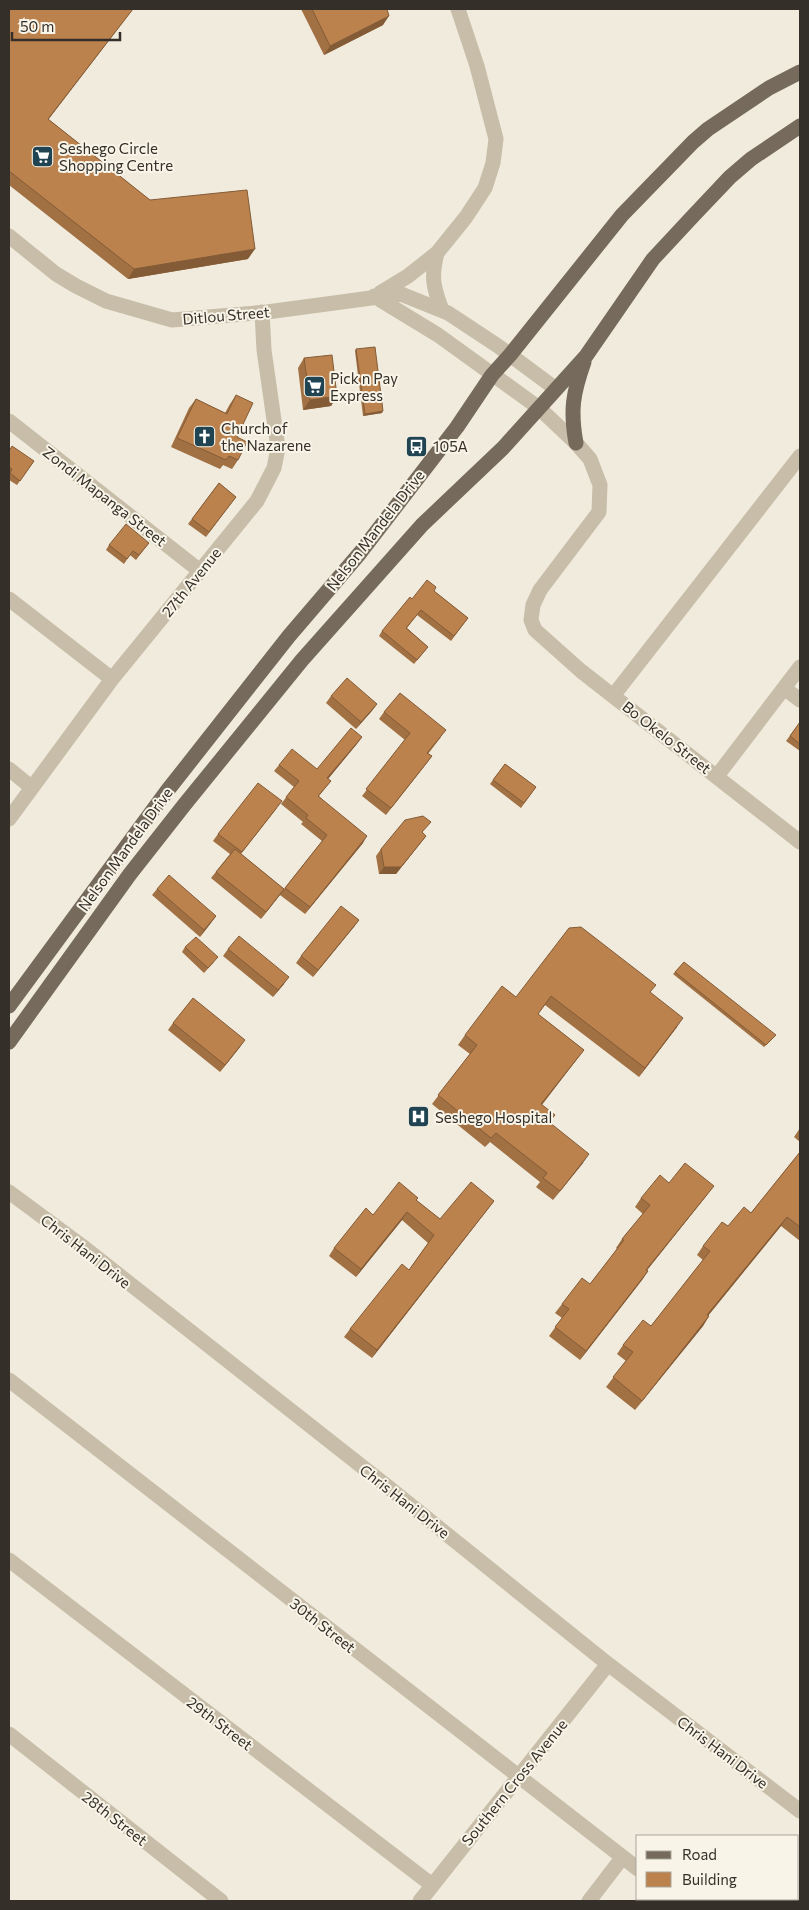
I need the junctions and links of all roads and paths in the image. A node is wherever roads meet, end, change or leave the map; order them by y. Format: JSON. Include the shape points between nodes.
{"nodes":[{"id":1,"x":458,"y":9,"type":"edge"},
{"id":2,"x":800,"y":72,"type":"edge"},
{"id":3,"x":800,"y":126,"type":"edge"},
{"id":4,"x":9,"y":236,"type":"edge"},
{"id":5,"x":437,"y":253,"type":"junction"},
{"id":6,"x":374,"y":296,"type":"junction"},
{"id":7,"x":442,"y":310,"type":"junction"},
{"id":8,"x":262,"y":312,"type":"junction"},
{"id":9,"x":510,"y":355,"type":"junction"},
{"id":10,"x":586,"y":356,"type":"junction"},
{"id":11,"x":492,"y":375,"type":"junction"},
{"id":12,"x":556,"y":389,"type":"junction"},
{"id":13,"x":539,"y":408,"type":"junction"},
{"id":14,"x":9,"y":421,"type":"edge"},
{"id":15,"x":576,"y":443,"type":"junction"},
{"id":16,"x":800,"y":456,"type":"edge"},
{"id":17,"x":200,"y":570,"type":"junction"},
{"id":18,"x":9,"y":599,"type":"edge"},
{"id":19,"x":800,"y":667,"type":"edge"},
{"id":20,"x":112,"y":679,"type":"junction"},
{"id":21,"x":784,"y":688,"type":"junction"},
{"id":22,"x":614,"y":696,"type":"junction"},
{"id":23,"x":800,"y":700,"type":"edge"},
{"id":24,"x":9,"y":769,"type":"edge"},
{"id":25,"x":717,"y":776,"type":"junction"},
{"id":26,"x":31,"y":787,"type":"junction"},
{"id":27,"x":9,"y":819,"type":"edge"},
{"id":28,"x":800,"y":842,"type":"edge"},
{"id":29,"x":9,"y":1006,"type":"edge"},
{"id":30,"x":9,"y":1042,"type":"edge"},
{"id":31,"x":11,"y":1199,"type":"edge"},
{"id":32,"x":9,"y":1380,"type":"edge"},
{"id":33,"x":9,"y":1560,"type":"edge"},
{"id":34,"x":608,"y":1664,"type":"junction"},
{"id":35,"x":9,"y":1734,"type":"edge"},
{"id":36,"x":518,"y":1776,"type":"junction"},
{"id":37,"x":800,"y":1811,"type":"edge"},
{"id":38,"x":622,"y":1858,"type":"junction"},
{"id":39,"x":636,"y":1868,"type":"edge"},
{"id":40,"x":432,"y":1884,"type":"junction"},
{"id":41,"x":221,"y":1901,"type":"edge"},
{"id":42,"x":420,"y":1901,"type":"edge"},
{"id":43,"x":589,"y":1901,"type":"edge"}],
"edges":[{"from":1,"to":5,"type":"street","via":[[496,139],[485,188]]},
{"from":2,"to":9,"type":"main road","name":"Nelson Mandela Drive","via":[[769,88],[692,142],[622,215]]},
{"from":3,"to":10,"type":"main road","name":"Nelson Mandela Drive","via":[[730,177],[668,242]]},
{"from":4,"to":8,"type":"street","name":"Ditlou Street","via":[[56,274],[106,301],[172,320]]},
{"from":5,"to":6,"type":"street","via":[[408,276]]},
{"from":5,"to":7,"type":"street","via":[[432,277]]},
{"from":6,"to":7,"type":"street","name":"Ditlou Street","via":[[401,294]]},
{"from":6,"to":8,"type":"street","name":"Ditlou Street"},
{"from":6,"to":11,"type":"street","via":[[438,335]]},
{"from":7,"to":9,"type":"street","name":"Ditlou Street"},
{"from":8,"to":17,"type":"street","name":"27th Avenue","via":[[278,448],[275,462],[257,501]]},
{"from":9,"to":11,"type":"main road","name":"Nelson Mandela Drive"},
{"from":9,"to":12,"type":"street","name":"Ditlou Street"},
{"from":10,"to":12,"type":"main road","name":"Nelson Mandela Drive"},
{"from":10,"to":15,"type":"main road","via":[[573,398]]},
{"from":11,"to":13,"type":"street"},
{"from":11,"to":29,"type":"main road","name":"Nelson Mandela Drive","via":[[457,427],[360,553],[289,636],[167,791]]},
{"from":12,"to":13,"type":"main road","name":"Nelson Mandela Drive"},
{"from":13,"to":15,"type":"street"},
{"from":13,"to":30,"type":"main road","name":"Nelson Mandela Drive","via":[[422,525],[302,660],[130,874]]},
{"from":14,"to":17,"type":"street","name":"Zondi Mapanga Street"},
{"from":15,"to":22,"type":"street","name":"Bo Okelo Street","via":[[590,459],[600,485],[599,512],[540,590],[531,620],[535,630]]},
{"from":16,"to":22,"type":"street"},
{"from":17,"to":20,"type":"street","name":"27th Avenue"},
{"from":18,"to":20,"type":"street"},
{"from":19,"to":21,"type":"street"},
{"from":20,"to":26,"type":"street","name":"27th Avenue"},
{"from":21,"to":23,"type":"street"},
{"from":21,"to":25,"type":"street"},
{"from":22,"to":25,"type":"street","name":"Bo Okelo Street"},
{"from":24,"to":26,"type":"street"},
{"from":25,"to":28,"type":"street","name":"Bo Okelo Street"},
{"from":26,"to":27,"type":"street","name":"27th Avenue"},
{"from":31,"to":34,"type":"street","name":"Chris Hani Drive","via":[[82,1246]]},
{"from":32,"to":36,"type":"street","name":"30th Street"},
{"from":33,"to":40,"type":"street","name":"29th Street"},
{"from":34,"to":36,"type":"street","name":"Southern Cross Avenue"},
{"from":34,"to":37,"type":"street","name":"Chris Hani Drive"},
{"from":35,"to":41,"type":"street","name":"28th Street"},
{"from":36,"to":38,"type":"street","name":"30th Street"},
{"from":36,"to":40,"type":"street","name":"Southern Cross Avenue"},
{"from":38,"to":39,"type":"street","name":"30th Street"},
{"from":38,"to":43,"type":"street"},
{"from":40,"to":42,"type":"street","name":"Southern Cross Avenue"}]}
